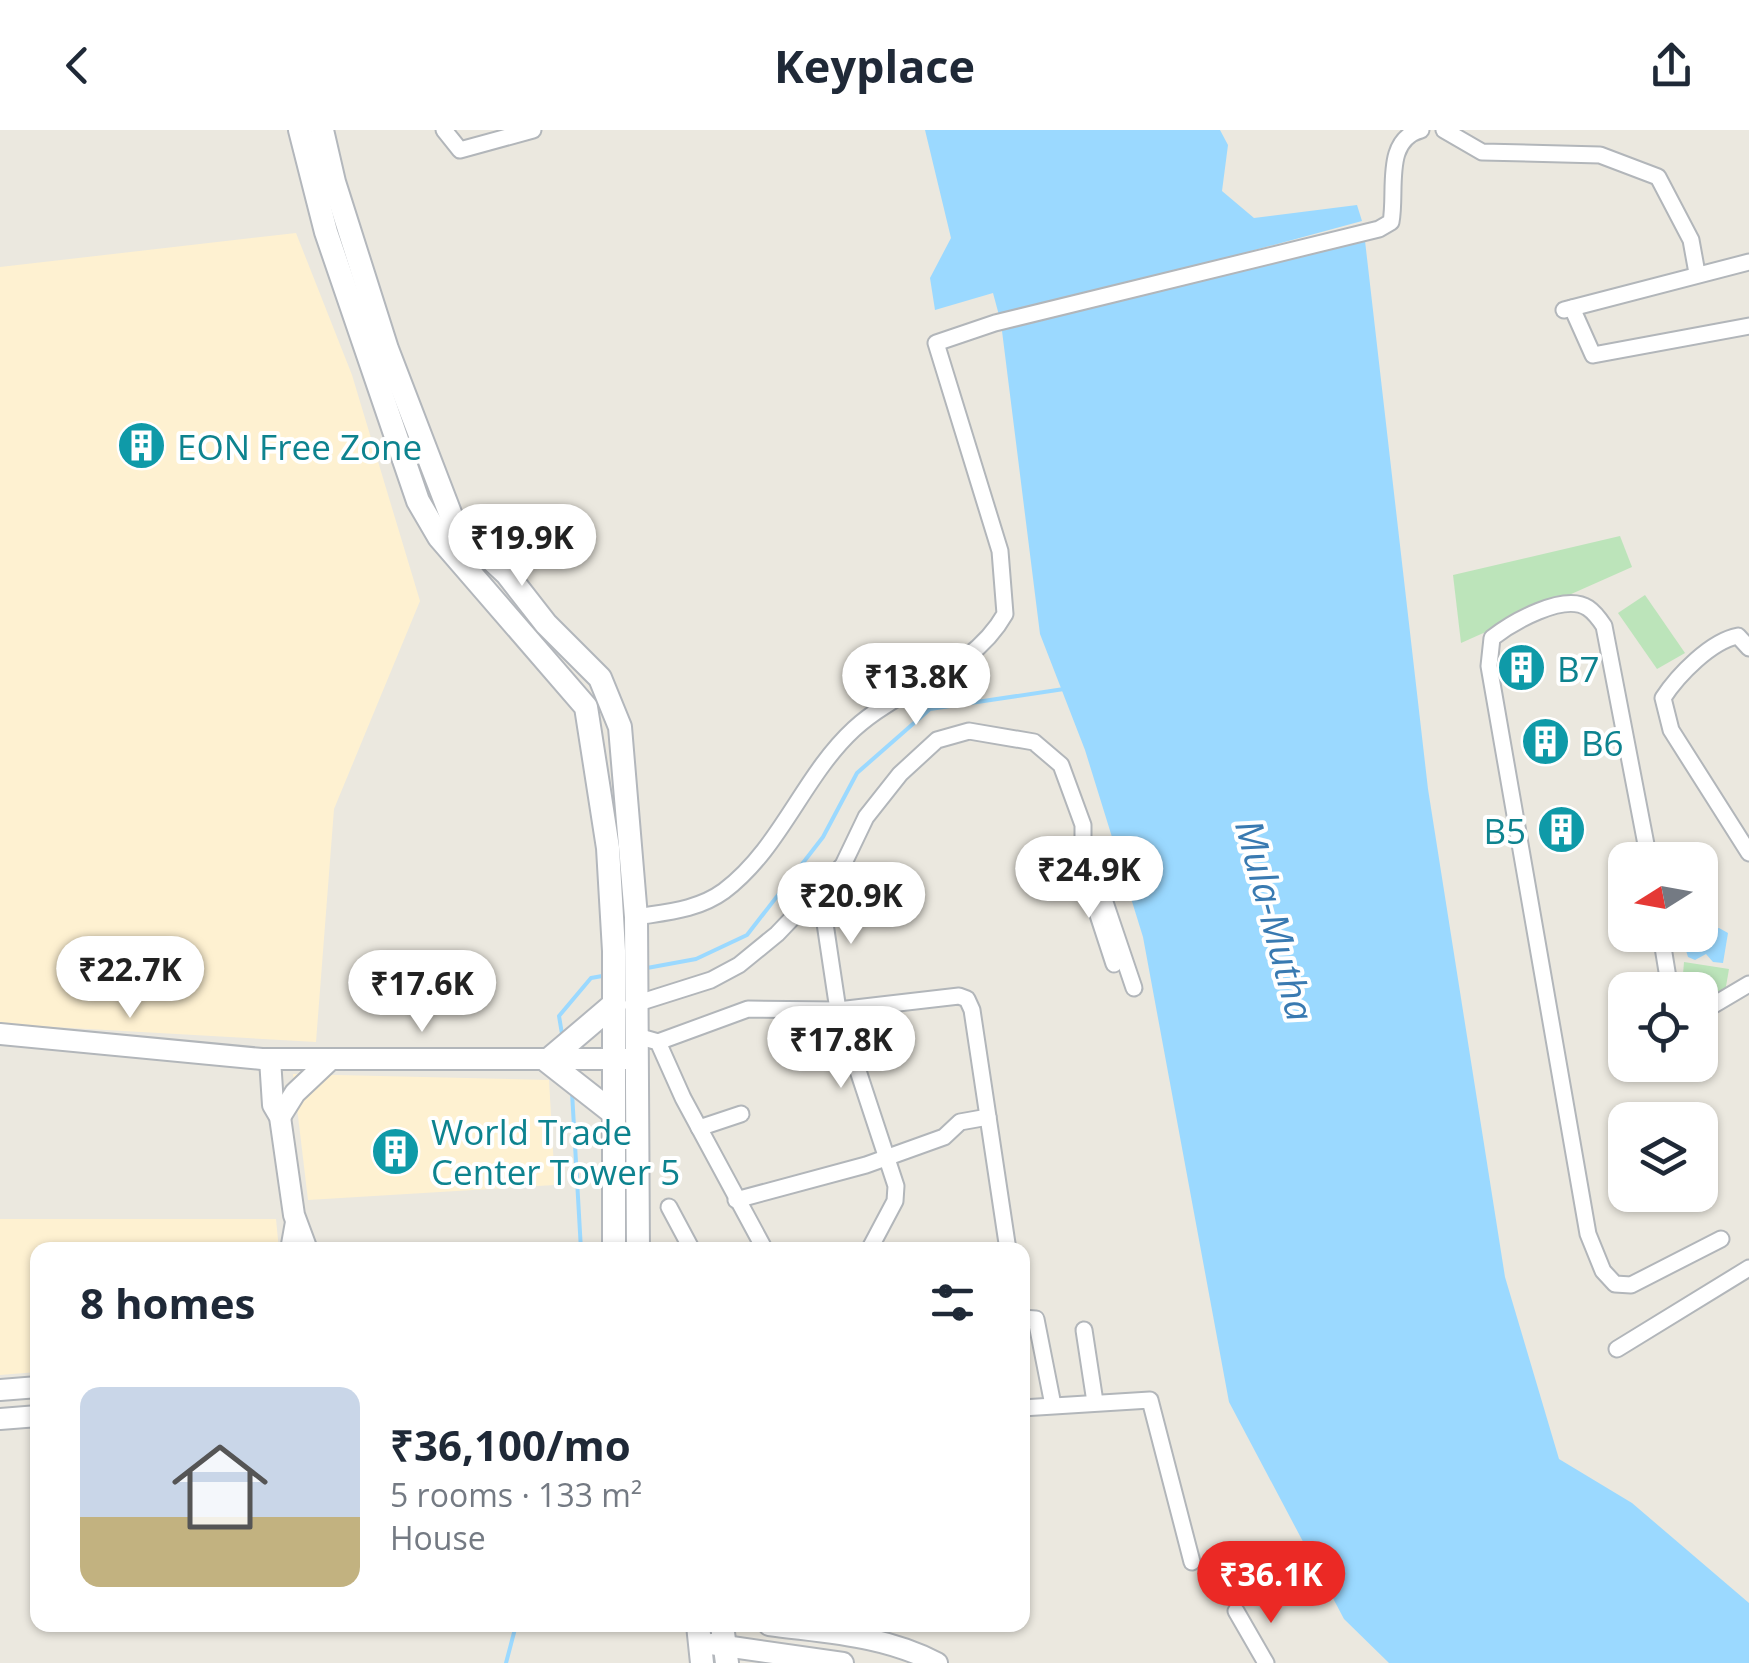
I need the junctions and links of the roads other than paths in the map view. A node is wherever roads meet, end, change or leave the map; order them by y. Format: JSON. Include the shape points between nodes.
{"nodes":[{"id":1,"x":300,"y":130,"type":"edge"},
{"id":2,"x":322,"y":130,"type":"edge"},
{"id":3,"x":444,"y":130,"type":"edge"},
{"id":4,"x":533,"y":130,"type":"edge"},
{"id":5,"x":1421,"y":130,"type":"edge"},
{"id":6,"x":1444,"y":130,"type":"edge"},
{"id":7,"x":1749,"y":262,"type":"edge"},
{"id":8,"x":351,"y":273,"type":"junction"},
{"id":9,"x":1696,"y":274,"type":"junction"},
{"id":10,"x":1749,"y":326,"type":"edge"},
{"id":11,"x":1749,"y":648,"type":"edge"},
{"id":12,"x":1083,"y":839,"type":"junction"},
{"id":13,"x":1645,"y":842,"type":"edge"},
{"id":14,"x":1749,"y":853,"type":"edge"},
{"id":15,"x":820,"y":890,"type":"junction"},
{"id":16,"x":636,"y":916,"type":"junction"},
{"id":17,"x":1114,"y":964,"type":"dead end"},
{"id":18,"x":625,"y":977,"type":"junction"},
{"id":19,"x":1749,"y":984,"type":"edge"},
{"id":20,"x":1134,"y":988,"type":"dead end"},
{"id":21,"x":1718,"y":1002,"type":"edge"},
{"id":22,"x":838,"y":1010,"type":"junction"},
{"id":23,"x":0,"y":1034,"type":"edge"},
{"id":24,"x":644,"y":1046,"type":"junction"},
{"id":25,"x":276,"y":1059,"type":"junction"},
{"id":26,"x":330,"y":1060,"type":"junction"},
{"id":27,"x":547,"y":1060,"type":"junction"},
{"id":28,"x":613,"y":1060,"type":"junction"},
{"id":29,"x":283,"y":1111,"type":"junction"},
{"id":30,"x":612,"y":1112,"type":"junction"},
{"id":31,"x":741,"y":1114,"type":"dead end"},
{"id":32,"x":988,"y":1117,"type":"junction"},
{"id":33,"x":699,"y":1128,"type":"junction"},
{"id":34,"x":887,"y":1157,"type":"junction"},
{"id":35,"x":736,"y":1200,"type":"junction"},
{"id":36,"x":669,"y":1206,"type":"dead end"},
{"id":37,"x":296,"y":1222,"type":"junction"},
{"id":38,"x":1722,"y":1239,"type":"dead end"},
{"id":39,"x":293,"y":1242,"type":"edge"},
{"id":40,"x":304,"y":1242,"type":"edge"},
{"id":41,"x":614,"y":1242,"type":"edge"},
{"id":42,"x":638,"y":1242,"type":"edge"},
{"id":43,"x":688,"y":1242,"type":"edge"},
{"id":44,"x":760,"y":1242,"type":"edge"},
{"id":45,"x":873,"y":1242,"type":"edge"},
{"id":46,"x":1007,"y":1242,"type":"edge"},
{"id":47,"x":1749,"y":1268,"type":"edge"},
{"id":48,"x":1030,"y":1319,"type":"edge"},
{"id":49,"x":1084,"y":1330,"type":"dead end"},
{"id":50,"x":1616,"y":1349,"type":"dead end"},
{"id":51,"x":30,"y":1388,"type":"edge"},
{"id":52,"x":0,"y":1390,"type":"edge"},
{"id":53,"x":1094,"y":1402,"type":"junction"},
{"id":54,"x":1053,"y":1405,"type":"junction"},
{"id":55,"x":1030,"y":1407,"type":"edge"},
{"id":56,"x":30,"y":1417,"type":"edge"},
{"id":57,"x":0,"y":1419,"type":"edge"},
{"id":58,"x":1192,"y":1562,"type":"dead end"},
{"id":59,"x":1236,"y":1611,"type":"dead end"},
{"id":60,"x":802,"y":1632,"type":"edge"},
{"id":61,"x":838,"y":1632,"type":"edge"},
{"id":62,"x":700,"y":1643,"type":"edge"},
{"id":63,"x":725,"y":1645,"type":"edge"},
{"id":64,"x":802,"y":1658,"type":"junction"},
{"id":65,"x":842,"y":1663,"type":"edge"},
{"id":66,"x":938,"y":1663,"type":"edge"},
{"id":67,"x":1266,"y":1663,"type":"edge"}],
"edges":[{"from":1,"to":8,"type":"main road"},
{"from":2,"to":8,"type":"main road"},
{"from":3,"to":4,"type":"street","via":[[460,150]]},
{"from":5,"to":16,"type":"street","via":[[1396,149],[1390,222],[1368,232],[936,343],[1000,551],[1004,614],[966,661],[899,695],[851,732],[777,834],[722,892],[679,911]]},
{"from":6,"to":9,"type":"street","via":[[1482,152],[1600,155],[1658,177],[1692,240]]},
{"from":7,"to":9,"type":"street"},
{"from":8,"to":16,"type":"main road","via":[[456,526],[600,678],[620,728]]},
{"from":8,"to":18,"type":"main road","via":[[418,500],[439,537],[586,707]]},
{"from":9,"to":10,"type":"street","via":[[1567,310],[1593,355]]},
{"from":11,"to":14,"type":"street","via":[[1738,636],[1726,638],[1663,698],[1671,730]]},
{"from":12,"to":15,"type":"street","via":[[1076,801],[1050,751],[988,733],[952,732],[881,795],[844,865]]},
{"from":12,"to":17,"type":"street","via":[[1083,869]]},
{"from":12,"to":20,"type":"street"},
{"from":13,"to":38,"type":"street","via":[[1604,626],[1590,608],[1576,603],[1508,625],[1492,638],[1489,666],[1588,1234],[1603,1271],[1615,1284],[1631,1285]]},
{"from":15,"to":18,"type":"street","via":[[739,965],[711,980]]},
{"from":15,"to":22,"type":"street"},
{"from":16,"to":18,"type":"main road"},
{"from":18,"to":24,"type":"main road"},
{"from":18,"to":27,"type":"main road"},
{"from":18,"to":28,"type":"main road"},
{"from":19,"to":21,"type":"street"},
{"from":22,"to":24,"type":"street","via":[[732,1012]]},
{"from":22,"to":32,"type":"street","via":[[967,999]]},
{"from":22,"to":34,"type":"street"},
{"from":23,"to":25,"type":"street"},
{"from":24,"to":28,"type":"street"},
{"from":24,"to":33,"type":"street"},
{"from":24,"to":42,"type":"main road"},
{"from":25,"to":26,"type":"street"},
{"from":25,"to":29,"type":"street","via":[[273,1105]]},
{"from":26,"to":27,"type":"street"},
{"from":26,"to":29,"type":"street"},
{"from":27,"to":28,"type":"street"},
{"from":27,"to":30,"type":"main road"},
{"from":28,"to":30,"type":"main road"},
{"from":29,"to":37,"type":"street"},
{"from":30,"to":41,"type":"main road"},
{"from":31,"to":33,"type":"street"},
{"from":32,"to":34,"type":"street","via":[[960,1122],[944,1136]]},
{"from":32,"to":46,"type":"street"},
{"from":33,"to":35,"type":"street"},
{"from":34,"to":35,"type":"street"},
{"from":34,"to":45,"type":"street","via":[[895,1201]]},
{"from":35,"to":44,"type":"street"},
{"from":36,"to":43,"type":"street"},
{"from":37,"to":39,"type":"street"},
{"from":37,"to":40,"type":"street"},
{"from":47,"to":50,"type":"street"},
{"from":48,"to":54,"type":"street","via":[[1036,1320]]},
{"from":49,"to":53,"type":"street"},
{"from":51,"to":52,"type":"street"},
{"from":53,"to":54,"type":"street"},
{"from":53,"to":58,"type":"street","via":[[1150,1400]]},
{"from":54,"to":55,"type":"street"},
{"from":56,"to":57,"type":"street"},
{"from":59,"to":67,"type":"street"},
{"from":60,"to":64,"type":"street"},
{"from":61,"to":66,"type":"street","via":[[906,1647]]},
{"from":62,"to":63,"type":"street"},
{"from":63,"to":64,"type":"street"},
{"from":64,"to":65,"type":"street"}]}
